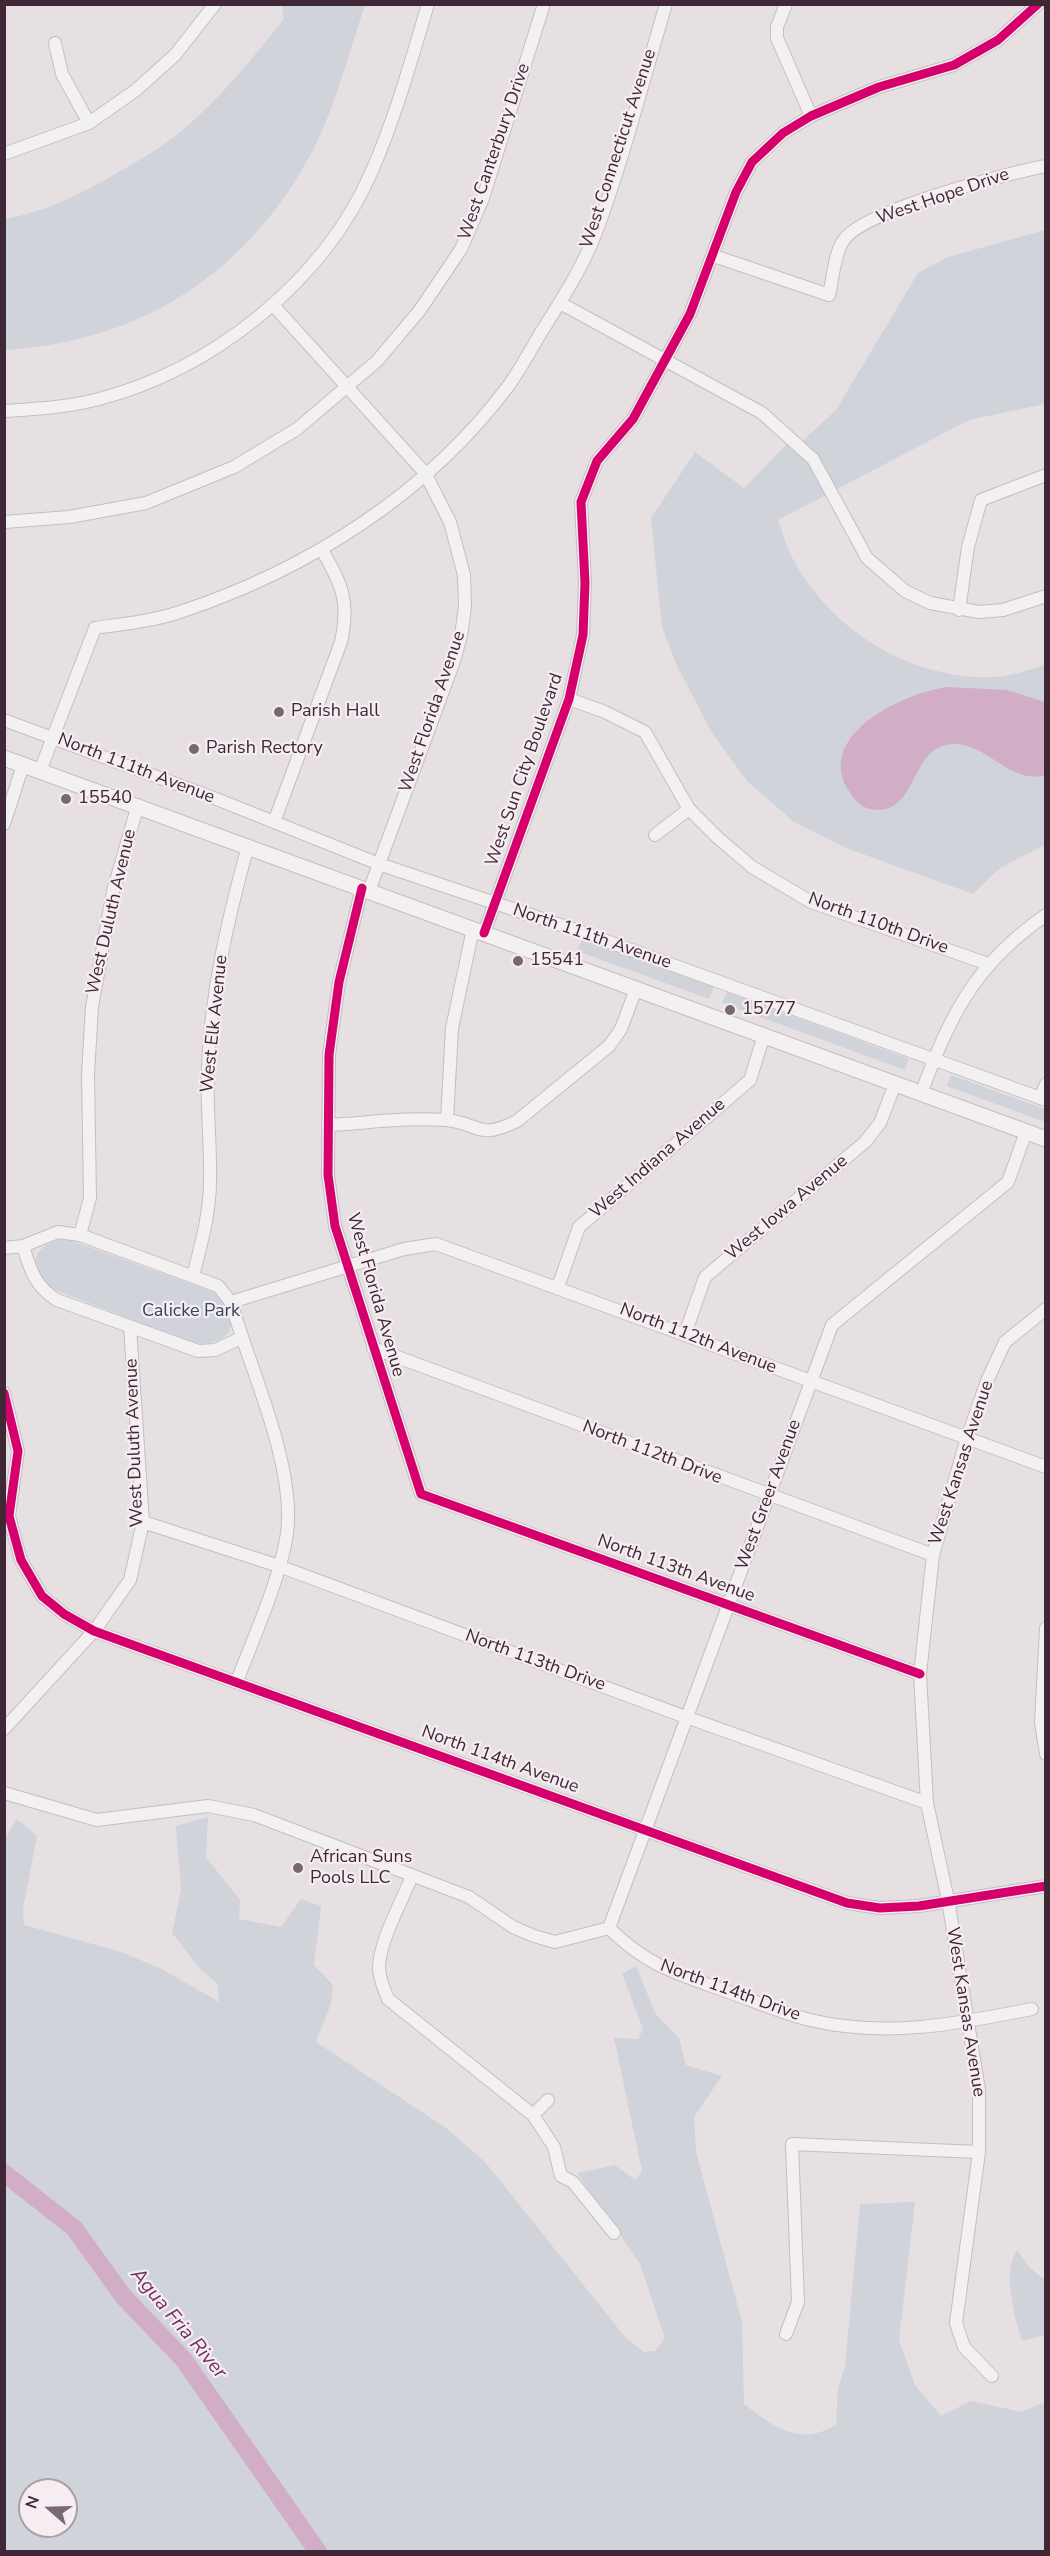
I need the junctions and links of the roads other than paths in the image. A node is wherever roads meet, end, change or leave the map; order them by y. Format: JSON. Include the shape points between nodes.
{"nodes":[{"id":1,"x":214,"y":4,"type":"edge"},
{"id":2,"x":428,"y":4,"type":"edge"},
{"id":3,"x":544,"y":4,"type":"edge"},
{"id":4,"x":666,"y":4,"type":"edge"},
{"id":5,"x":786,"y":4,"type":"edge"},
{"id":6,"x":1038,"y":4,"type":"edge"},
{"id":7,"x":55,"y":43,"type":"dead end"},
{"id":8,"x":811,"y":116,"type":"junction"},
{"id":9,"x":89,"y":123,"type":"junction"},
{"id":10,"x":4,"y":154,"type":"edge"},
{"id":11,"x":1046,"y":166,"type":"edge"},
{"id":12,"x":714,"y":256,"type":"junction"},
{"id":13,"x":560,"y":303,"type":"junction"},
{"id":14,"x":273,"y":305,"type":"junction"},
{"id":15,"x":666,"y":360,"type":"junction"},
{"id":16,"x":347,"y":388,"type":"junction"},
{"id":17,"x":4,"y":411,"type":"edge"},
{"id":18,"x":425,"y":473,"type":"junction"},
{"id":19,"x":1046,"y":475,"type":"edge"},
{"id":20,"x":4,"y":522,"type":"edge"},
{"id":21,"x":322,"y":550,"type":"junction"},
{"id":22,"x":1046,"y":596,"type":"edge"},
{"id":23,"x":959,"y":610,"type":"junction"},
{"id":24,"x":569,"y":699,"type":"junction"},
{"id":25,"x":4,"y":720,"type":"edge"},
{"id":26,"x":53,"y":738,"type":"junction"},
{"id":27,"x":4,"y":758,"type":"edge"},
{"id":28,"x":23,"y":765,"type":"junction"},
{"id":29,"x":40,"y":771,"type":"junction"},
{"id":30,"x":138,"y":805,"type":"junction"},
{"id":31,"x":689,"y":808,"type":"junction"},
{"id":32,"x":274,"y":822,"type":"junction"},
{"id":33,"x":4,"y":824,"type":"edge"},
{"id":34,"x":655,"y":835,"type":"dead end"},
{"id":35,"x":248,"y":846,"type":"junction"},
{"id":36,"x":379,"y":864,"type":"junction"},
{"id":37,"x":365,"y":890,"type":"junction"},
{"id":38,"x":495,"y":903,"type":"junction"},
{"id":39,"x":1046,"y":915,"type":"edge"},
{"id":40,"x":478,"y":931,"type":"junction"},
{"id":41,"x":988,"y":964,"type":"junction"},
{"id":42,"x":636,"y":988,"type":"junction"},
{"id":43,"x":764,"y":1035,"type":"junction"},
{"id":44,"x":934,"y":1060,"type":"junction"},
{"id":45,"x":895,"y":1084,"type":"junction"},
{"id":46,"x":1046,"y":1084,"type":"edge"},
{"id":47,"x":921,"y":1094,"type":"junction"},
{"id":48,"x":1042,"y":1099,"type":"edge"},
{"id":49,"x":447,"y":1120,"type":"junction"},
{"id":50,"x":328,"y":1125,"type":"junction"},
{"id":51,"x":1026,"y":1132,"type":"junction"},
{"id":52,"x":1046,"y":1139,"type":"edge"},
{"id":53,"x":80,"y":1235,"type":"junction"},
{"id":54,"x":22,"y":1246,"type":"junction"},
{"id":55,"x":4,"y":1248,"type":"edge"},
{"id":56,"x":347,"y":1266,"type":"junction"},
{"id":57,"x":193,"y":1276,"type":"junction"},
{"id":58,"x":558,"y":1287,"type":"junction"},
{"id":59,"x":231,"y":1302,"type":"junction"},
{"id":60,"x":1046,"y":1309,"type":"edge"},
{"id":61,"x":130,"y":1327,"type":"junction"},
{"id":62,"x":685,"y":1334,"type":"junction"},
{"id":63,"x":242,"y":1338,"type":"junction"},
{"id":64,"x":373,"y":1348,"type":"junction"},
{"id":65,"x":810,"y":1382,"type":"junction"},
{"id":66,"x":4,"y":1393,"type":"edge"},
{"id":67,"x":8,"y":1420,"type":"edge"},
{"id":68,"x":967,"y":1438,"type":"junction"},
{"id":69,"x":1046,"y":1467,"type":"edge"},
{"id":70,"x":420,"y":1494,"type":"joint"},
{"id":71,"x":769,"y":1497,"type":"junction"},
{"id":72,"x":7,"y":1517,"type":"edge"},
{"id":73,"x":142,"y":1522,"type":"junction"},
{"id":74,"x":933,"y":1555,"type":"junction"},
{"id":75,"x":279,"y":1566,"type":"junction"},
{"id":76,"x":729,"y":1606,"type":"junction"},
{"id":77,"x":1046,"y":1628,"type":"edge"},
{"id":78,"x":94,"y":1631,"type":"junction"},
{"id":79,"x":920,"y":1674,"type":"junction"},
{"id":80,"x":237,"y":1681,"type":"junction"},
{"id":81,"x":687,"y":1718,"type":"junction"},
{"id":82,"x":4,"y":1729,"type":"edge"},
{"id":83,"x":1046,"y":1754,"type":"edge"},
{"id":84,"x":4,"y":1793,"type":"edge"},
{"id":85,"x":927,"y":1803,"type":"junction"},
{"id":86,"x":645,"y":1831,"type":"junction"},
{"id":87,"x":412,"y":1876,"type":"junction"},
{"id":88,"x":1046,"y":1886,"type":"edge"},
{"id":89,"x":948,"y":1900,"type":"junction"},
{"id":90,"x":609,"y":1928,"type":"junction"},
{"id":91,"x":1032,"y":2009,"type":"dead end"},
{"id":92,"x":967,"y":2022,"type":"junction"},
{"id":93,"x":548,"y":2100,"type":"dead end"},
{"id":94,"x":533,"y":2115,"type":"junction"},
{"id":95,"x":979,"y":2152,"type":"junction"},
{"id":96,"x":614,"y":2233,"type":"dead end"},
{"id":97,"x":786,"y":2334,"type":"dead end"},
{"id":98,"x":992,"y":2376,"type":"dead end"}],
"edges":[{"from":1,"to":9,"type":"street","via":[[175,55],[136,90]]},
{"from":2,"to":14,"type":"street","via":[[371,175],[341,226]]},
{"from":3,"to":16,"type":"street","name":"West Canterbury Drive","via":[[483,198],[461,249],[420,310],[377,361]]},
{"from":4,"to":13,"type":"street","name":"West Connecticut Avenue","via":[[594,237]]},
{"from":5,"to":8,"type":"street","via":[[777,38]]},
{"from":6,"to":8,"type":"street","name":"West Sun City Boulevard","via":[[998,40],[954,65],[879,87]]},
{"from":7,"to":9,"type":"street","via":[[62,74]]},
{"from":8,"to":12,"type":"street","name":"West Sun City Boulevard","via":[[783,134],[752,162]]},
{"from":9,"to":10,"type":"street"},
{"from":11,"to":12,"type":"street","name":"West Hope Drive","via":[[914,203],[854,229],[842,242],[829,295]]},
{"from":12,"to":15,"type":"street","name":"West Sun City Boulevard"},
{"from":13,"to":15,"type":"street"},
{"from":13,"to":18,"type":"street","name":"West Connecticut Avenue","via":[[509,385],[469,432]]},
{"from":14,"to":16,"type":"street","name":"West Florida Avenue"},
{"from":14,"to":17,"type":"street","via":[[180,368],[149,382],[99,399]]},
{"from":15,"to":23,"type":"street","via":[[762,412],[813,459],[867,558],[878,570],[905,591],[930,603]]},
{"from":15,"to":24,"type":"street","name":"West Sun City Boulevard","via":[[633,419],[597,461],[581,502],[583,635]]},
{"from":16,"to":18,"type":"street","name":"West Florida Avenue"},
{"from":16,"to":20,"type":"street","name":"West Canterbury Drive","via":[[297,429],[234,467],[146,504],[69,517]]},
{"from":18,"to":21,"type":"street","name":"West Connecticut Avenue"},
{"from":18,"to":36,"type":"street","name":"West Florida Avenue","via":[[450,522],[464,575],[464,616],[453,664]]},
{"from":19,"to":23,"type":"street","via":[[981,500],[968,547]]},
{"from":21,"to":26,"type":"street","name":"West Connecticut Avenue","via":[[253,584],[178,612],[95,628]]},
{"from":21,"to":32,"type":"street","via":[[341,582],[346,621]]},
{"from":22,"to":23,"type":"street","via":[[1003,610]]},
{"from":24,"to":31,"type":"street","name":"North 110th Drive","via":[[645,732]]},
{"from":24,"to":38,"type":"street","name":"West Sun City Boulevard"},
{"from":25,"to":26,"type":"street","name":"North 111th Avenue"},
{"from":26,"to":29,"type":"street","name":"West Connecticut Avenue"},
{"from":26,"to":32,"type":"street","name":"North 111th Avenue"},
{"from":27,"to":28,"type":"street","name":"North 111th Avenue"},
{"from":28,"to":29,"type":"street","name":"North 111th Avenue"},
{"from":28,"to":33,"type":"street"},
{"from":29,"to":30,"type":"street","name":"North 111th Avenue"},
{"from":30,"to":35,"type":"street","name":"North 111th Avenue"},
{"from":30,"to":53,"type":"street","name":"West Duluth Avenue","via":[[111,901],[92,1007],[88,1074],[90,1198]]},
{"from":31,"to":34,"type":"street"},
{"from":31,"to":41,"type":"street","name":"North 110th Drive","via":[[752,867],[811,902]]},
{"from":32,"to":36,"type":"street","name":"North 111th Avenue"},
{"from":35,"to":37,"type":"street","name":"North 111th Avenue"},
{"from":35,"to":57,"type":"street","name":"West Elk Avenue","via":[[228,917],[218,976],[208,1065],[207,1221]]},
{"from":36,"to":37,"type":"street","name":"West Florida Avenue"},
{"from":36,"to":38,"type":"street","name":"North 111th Avenue"},
{"from":37,"to":40,"type":"street","name":"North 111th Avenue"},
{"from":37,"to":50,"type":"street","name":"West Florida Avenue","via":[[339,982],[329,1055]]},
{"from":38,"to":40,"type":"street","name":"West Sun City Boulevard"},
{"from":38,"to":44,"type":"street","name":"North 111th Avenue"},
{"from":39,"to":41,"type":"street"},
{"from":40,"to":42,"type":"street","name":"North 111th Avenue"},
{"from":40,"to":49,"type":"street","name":"West Sun City Boulevard","via":[[452,1028]]},
{"from":41,"to":44,"type":"street","via":[[968,989]]},
{"from":42,"to":43,"type":"street","name":"North 111th Avenue"},
{"from":42,"to":49,"type":"street","via":[[621,1029],[609,1046],[517,1121],[500,1129],[478,1131]]},
{"from":43,"to":45,"type":"street","name":"North 111th Avenue"},
{"from":43,"to":58,"type":"street","name":"West Indiana Avenue","via":[[750,1080],[579,1227]]},
{"from":44,"to":47,"type":"street"},
{"from":44,"to":48,"type":"street","name":"North 111th Avenue"},
{"from":45,"to":47,"type":"street","name":"North 111th Avenue"},
{"from":45,"to":62,"type":"street","name":"West Iowa Avenue","via":[[880,1123],[865,1142],[705,1277]]},
{"from":46,"to":48,"type":"street"},
{"from":47,"to":51,"type":"street","name":"North 111th Avenue"},
{"from":49,"to":50,"type":"street"},
{"from":50,"to":56,"type":"street","name":"West Florida Avenue","via":[[329,1184],[335,1226]]},
{"from":51,"to":52,"type":"street","name":"North 111th Avenue"},
{"from":51,"to":65,"type":"street","name":"West Greer Avenue","via":[[1008,1182],[832,1325]]},
{"from":53,"to":54,"type":"street","via":[[58,1232]]},
{"from":53,"to":57,"type":"street"},
{"from":54,"to":55,"type":"street"},
{"from":54,"to":61,"type":"street","via":[[33,1278],[45,1293]]},
{"from":56,"to":58,"type":"street","name":"North 112th Avenue","via":[[436,1244]]},
{"from":56,"to":59,"type":"street","name":"North 112th Avenue"},
{"from":56,"to":64,"type":"street","name":"West Florida Avenue"},
{"from":57,"to":59,"type":"street","via":[[218,1286]]},
{"from":58,"to":62,"type":"street","name":"North 112th Avenue"},
{"from":59,"to":63,"type":"street"},
{"from":60,"to":68,"type":"street","name":"West Kansas Avenue","via":[[1005,1342]]},
{"from":61,"to":63,"type":"street","via":[[198,1351],[215,1350]]},
{"from":61,"to":73,"type":"street","name":"West Duluth Avenue"},
{"from":62,"to":65,"type":"street","name":"North 112th Avenue"},
{"from":63,"to":75,"type":"street","via":[[286,1474],[288,1523]]},
{"from":64,"to":70,"type":"street","name":"West Florida Avenue"},
{"from":64,"to":71,"type":"street","name":"North 112th Drive"},
{"from":65,"to":68,"type":"street","name":"North 112th Avenue"},
{"from":65,"to":71,"type":"street","name":"West Greer Avenue"},
{"from":66,"to":67,"type":"street"},
{"from":67,"to":72,"type":"street","via":[[18,1462]]},
{"from":68,"to":69,"type":"street","name":"North 112th Avenue"},
{"from":68,"to":74,"type":"street","name":"West Kansas Avenue"},
{"from":70,"to":76,"type":"street","name":"North 113th Avenue"},
{"from":71,"to":74,"type":"street","name":"North 112th Drive"},
{"from":71,"to":76,"type":"street","name":"West Greer Avenue"},
{"from":72,"to":78,"type":"street","name":"North 114th Avenue","via":[[21,1560],[42,1596]]},
{"from":73,"to":75,"type":"street","name":"North 113th Drive"},
{"from":73,"to":78,"type":"street","name":"West Duluth Avenue","via":[[130,1580]]},
{"from":74,"to":79,"type":"street","name":"West Kansas Avenue"},
{"from":75,"to":80,"type":"street"},
{"from":75,"to":81,"type":"street","name":"North 113th Drive"},
{"from":76,"to":79,"type":"street","name":"North 113th Avenue"},
{"from":76,"to":81,"type":"street","name":"West Greer Avenue"},
{"from":77,"to":83,"type":"street","via":[[1041,1723]]},
{"from":78,"to":80,"type":"street","name":"North 114th Avenue"},
{"from":78,"to":82,"type":"street","name":"West Duluth Avenue"},
{"from":79,"to":85,"type":"street","name":"West Kansas Avenue"},
{"from":80,"to":86,"type":"street","name":"North 114th Avenue"},
{"from":81,"to":85,"type":"street","name":"North 113th Drive"},
{"from":81,"to":86,"type":"street","name":"West Greer Avenue"},
{"from":84,"to":87,"type":"street","via":[[97,1820],[208,1806],[245,1813]]},
{"from":85,"to":89,"type":"street","name":"West Kansas Avenue"},
{"from":86,"to":89,"type":"street","name":"North 114th Avenue","via":[[847,1903],[900,1908]]},
{"from":86,"to":90,"type":"street","name":"West Greer Avenue"},
{"from":87,"to":90,"type":"street","via":[[469,1897],[534,1936],[555,1941]]},
{"from":87,"to":94,"type":"street","via":[[379,1965],[388,1999]]},
{"from":88,"to":89,"type":"street","name":"North 114th Avenue"},
{"from":89,"to":92,"type":"street","name":"West Kansas Avenue"},
{"from":90,"to":92,"type":"street","name":"North 114th Drive","via":[[654,1964],[807,2019],[891,2030]]},
{"from":91,"to":92,"type":"street","name":"North 114th Drive"},
{"from":92,"to":95,"type":"street","name":"West Kansas Avenue","via":[[979,2090]]},
{"from":93,"to":94,"type":"street"},
{"from":94,"to":96,"type":"street","via":[[554,2147],[561,2176],[573,2182]]},
{"from":95,"to":97,"type":"street","via":[[792,2144],[798,2302]]},
{"from":95,"to":98,"type":"street","name":"West Kansas Avenue","via":[[956,2323],[964,2347]]}]}
